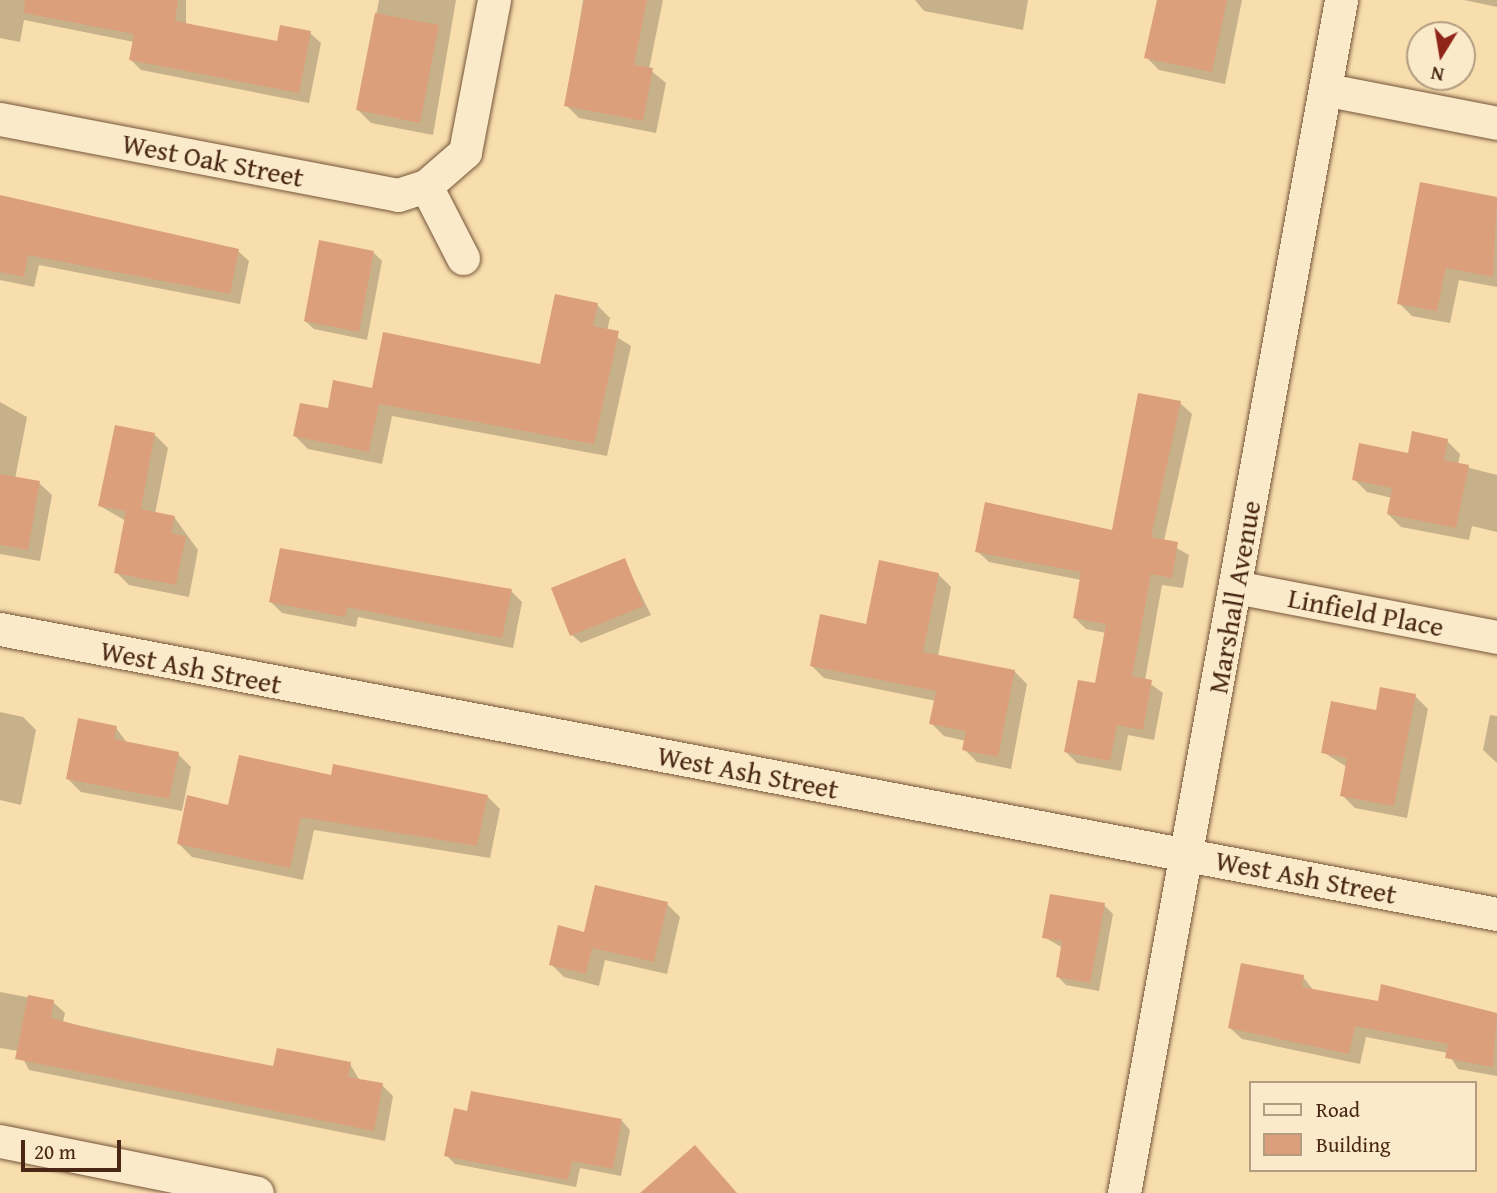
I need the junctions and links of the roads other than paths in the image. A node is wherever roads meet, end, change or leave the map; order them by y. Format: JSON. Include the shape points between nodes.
{"nodes":[{"id":1,"x":494,"y":0,"type":"edge"},
{"id":2,"x":1341,"y":0,"type":"edge"},
{"id":3,"x":1328,"y":90,"type":"junction"},
{"id":4,"x":0,"y":119,"type":"edge"},
{"id":5,"x":1497,"y":123,"type":"edge"},
{"id":6,"x":426,"y":186,"type":"junction"},
{"id":7,"x":463,"y":258,"type":"dead end"},
{"id":8,"x":1235,"y":587,"type":"junction"},
{"id":9,"x":0,"y":629,"type":"edge"},
{"id":10,"x":1497,"y":637,"type":"edge"},
{"id":11,"x":1186,"y":854,"type":"junction"},
{"id":12,"x":1497,"y":915,"type":"edge"},
{"id":13,"x":0,"y":1142,"type":"edge"},
{"id":14,"x":257,"y":1193,"type":"edge"},
{"id":15,"x":1124,"y":1193,"type":"edge"}],
"edges":[{"from":1,"to":6,"type":"street","via":[[473,132],[450,170]]},
{"from":2,"to":3,"type":"street","name":"Marshall Avenue"},
{"from":3,"to":5,"type":"street"},
{"from":3,"to":8,"type":"street","name":"Marshall Avenue"},
{"from":4,"to":6,"type":"street","name":"West Oak Street","via":[[398,195]]},
{"from":6,"to":7,"type":"street"},
{"from":8,"to":10,"type":"street","name":"Linfield Place"},
{"from":8,"to":11,"type":"street","name":"Marshall Avenue"},
{"from":9,"to":11,"type":"street","name":"West Ash Street"},
{"from":11,"to":12,"type":"street","name":"West Ash Street"},
{"from":11,"to":15,"type":"street","name":"Marshall Avenue"},
{"from":13,"to":14,"type":"street"}]}
